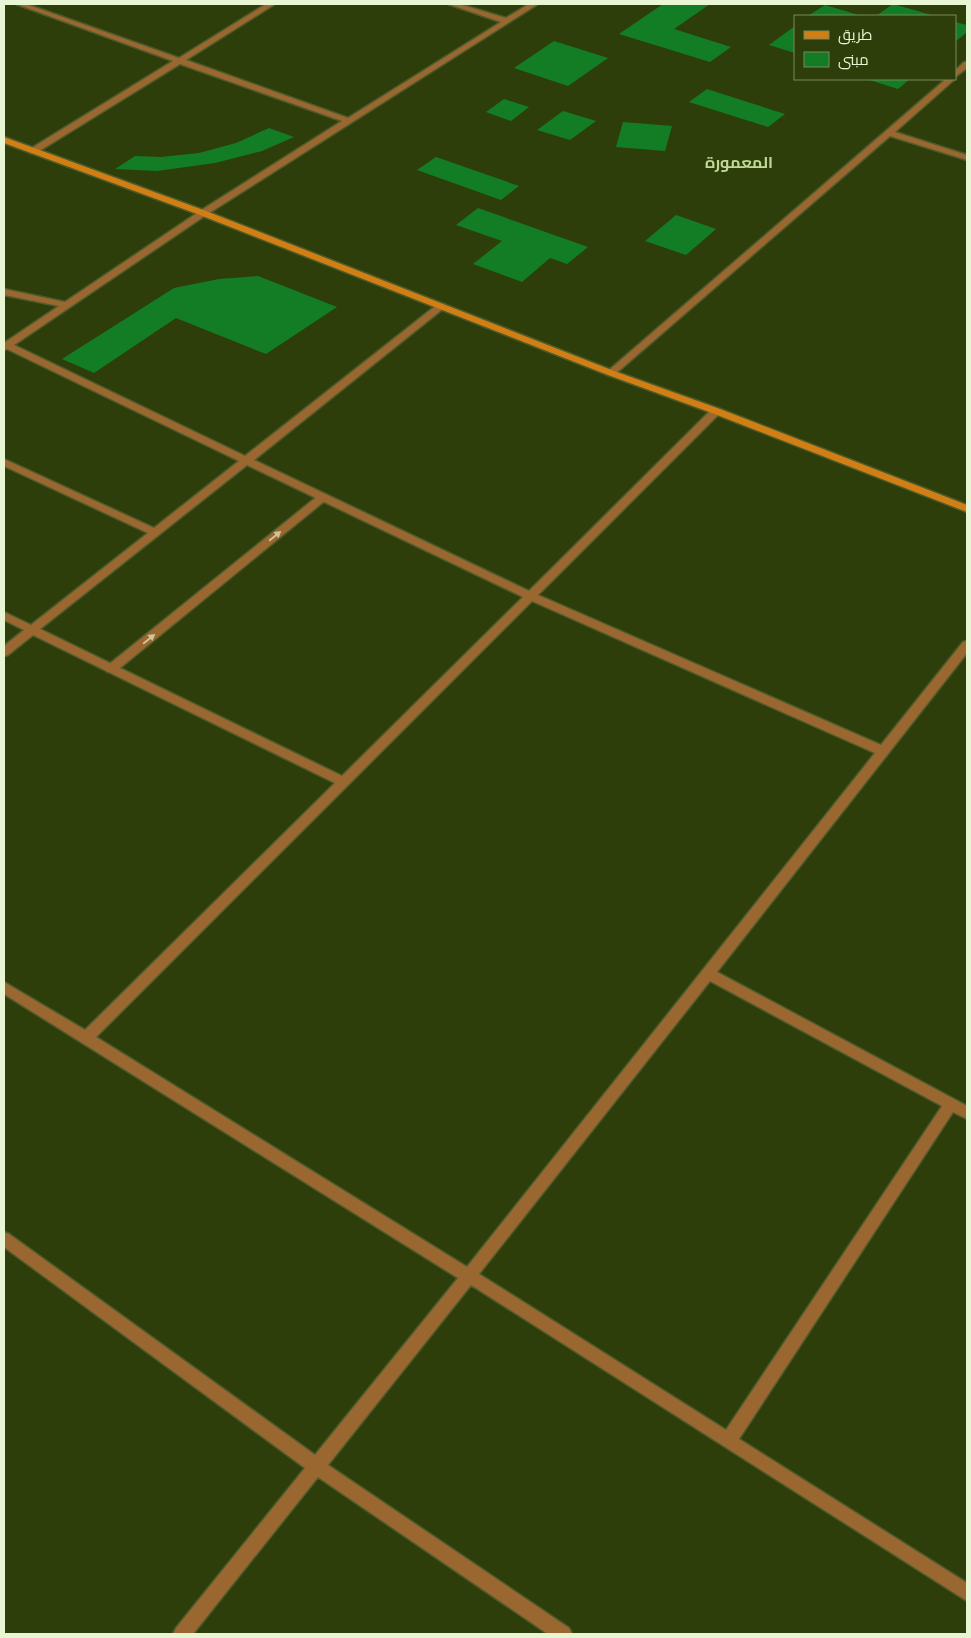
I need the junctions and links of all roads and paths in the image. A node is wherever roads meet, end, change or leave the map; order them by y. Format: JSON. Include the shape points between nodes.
{"nodes":[{"id":1,"x":20,"y":4,"type":"edge"},
{"id":2,"x":271,"y":4,"type":"edge"},
{"id":3,"x":452,"y":4,"type":"edge"},
{"id":4,"x":534,"y":4,"type":"edge"},
{"id":5,"x":507,"y":20,"type":"junction"},
{"id":6,"x":183,"y":60,"type":"junction"},
{"id":7,"x":967,"y":64,"type":"edge"},
{"id":8,"x":956,"y":74,"type":"edge"},
{"id":9,"x":950,"y":80,"type":"edge"},
{"id":10,"x":349,"y":121,"type":"junction"},
{"id":11,"x":890,"y":134,"type":"junction"},
{"id":12,"x":4,"y":140,"type":"edge"},
{"id":13,"x":33,"y":151,"type":"junction"},
{"id":14,"x":967,"y":158,"type":"edge"},
{"id":15,"x":202,"y":213,"type":"junction"},
{"id":16,"x":4,"y":292,"type":"edge"},
{"id":17,"x":67,"y":305,"type":"junction"},
{"id":18,"x":441,"y":306,"type":"junction"},
{"id":19,"x":5,"y":346,"type":"edge"},
{"id":20,"x":611,"y":373,"type":"junction"},
{"id":21,"x":716,"y":411,"type":"junction"},
{"id":22,"x":247,"y":460,"type":"junction"},
{"id":23,"x":4,"y":462,"type":"edge"},
{"id":24,"x":323,"y":496,"type":"junction"},
{"id":25,"x":967,"y":509,"type":"edge"},
{"id":26,"x":155,"y":532,"type":"junction"},
{"id":27,"x":530,"y":596,"type":"junction"},
{"id":28,"x":4,"y":616,"type":"edge"},
{"id":29,"x":31,"y":631,"type":"junction"},
{"id":30,"x":967,"y":645,"type":"edge"},
{"id":31,"x":4,"y":652,"type":"edge"},
{"id":32,"x":111,"y":670,"type":"junction"},
{"id":33,"x":883,"y":751,"type":"junction"},
{"id":34,"x":343,"y":782,"type":"junction"},
{"id":35,"x":707,"y":973,"type":"junction"},
{"id":36,"x":4,"y":987,"type":"edge"},
{"id":37,"x":85,"y":1039,"type":"junction"},
{"id":38,"x":951,"y":1104,"type":"junction"},
{"id":39,"x":967,"y":1112,"type":"edge"},
{"id":40,"x":4,"y":1239,"type":"edge"},
{"id":41,"x":469,"y":1276,"type":"junction"},
{"id":42,"x":728,"y":1441,"type":"junction"},
{"id":43,"x":316,"y":1466,"type":"junction"},
{"id":44,"x":967,"y":1592,"type":"edge"},
{"id":45,"x":182,"y":1634,"type":"edge"},
{"id":46,"x":563,"y":1634,"type":"edge"}],
"edges":[{"from":1,"to":6,"type":"street"},
{"from":2,"to":6,"type":"street"},
{"from":3,"to":5,"type":"street"},
{"from":4,"to":5,"type":"street"},
{"from":5,"to":10,"type":"street"},
{"from":6,"to":10,"type":"street"},
{"from":6,"to":13,"type":"street"},
{"from":7,"to":8,"type":"street"},
{"from":9,"to":11,"type":"street"},
{"from":10,"to":15,"type":"street"},
{"from":11,"to":14,"type":"street"},
{"from":11,"to":20,"type":"street"},
{"from":12,"to":13,"type":"street"},
{"from":13,"to":15,"type":"street"},
{"from":15,"to":17,"type":"street"},
{"from":15,"to":18,"type":"street"},
{"from":16,"to":17,"type":"street"},
{"from":17,"to":19,"type":"street"},
{"from":18,"to":20,"type":"street"},
{"from":18,"to":22,"type":"street"},
{"from":19,"to":22,"type":"street"},
{"from":20,"to":21,"type":"street"},
{"from":21,"to":25,"type":"street"},
{"from":21,"to":27,"type":"street"},
{"from":22,"to":24,"type":"street"},
{"from":22,"to":26,"type":"street"},
{"from":23,"to":26,"type":"street"},
{"from":24,"to":27,"type":"street"},
{"from":32,"to":24,"type":"street","one_way":true},
{"from":26,"to":29,"type":"street"},
{"from":27,"to":33,"type":"street"},
{"from":27,"to":34,"type":"street"},
{"from":28,"to":29,"type":"street"},
{"from":29,"to":31,"type":"street"},
{"from":29,"to":32,"type":"street"},
{"from":30,"to":33,"type":"street"},
{"from":32,"to":34,"type":"street"},
{"from":33,"to":35,"type":"street"},
{"from":34,"to":37,"type":"street"},
{"from":35,"to":38,"type":"street"},
{"from":35,"to":41,"type":"street"},
{"from":36,"to":37,"type":"street"},
{"from":37,"to":41,"type":"street"},
{"from":38,"to":39,"type":"street"},
{"from":38,"to":42,"type":"street"},
{"from":40,"to":43,"type":"street"},
{"from":41,"to":42,"type":"street"},
{"from":41,"to":43,"type":"street"},
{"from":42,"to":44,"type":"street"},
{"from":43,"to":45,"type":"street"},
{"from":43,"to":46,"type":"street"}]}
